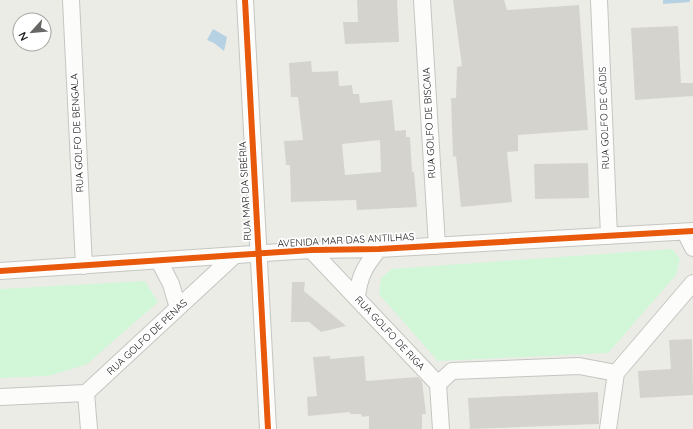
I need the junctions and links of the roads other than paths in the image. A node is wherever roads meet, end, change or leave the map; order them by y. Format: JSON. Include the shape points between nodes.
{"nodes":[{"id":1,"x":71,"y":0,"type":"edge"},
{"id":2,"x":245,"y":0,"type":"edge"},
{"id":3,"x":422,"y":0,"type":"edge"},
{"id":4,"x":599,"y":0,"type":"edge"},
{"id":5,"x":689,"y":232,"type":"edge"},
{"id":6,"x":609,"y":236,"type":"junction"},
{"id":7,"x":437,"y":246,"type":"junction"},
{"id":8,"x":693,"y":248,"type":"edge"},
{"id":9,"x":379,"y":249,"type":"junction"},
{"id":10,"x":311,"y":250,"type":"junction"},
{"id":11,"x":259,"y":254,"type":"junction"},
{"id":12,"x":234,"y":256,"type":"junction"},
{"id":13,"x":159,"y":261,"type":"junction"},
{"id":14,"x":84,"y":266,"type":"junction"},
{"id":15,"x":0,"y":271,"type":"edge"},
{"id":16,"x":693,"y":283,"type":"edge"},
{"id":17,"x":357,"y":298,"type":"junction"},
{"id":18,"x":178,"y":308,"type":"junction"},
{"id":19,"x":616,"y":373,"type":"junction"},
{"id":20,"x":438,"y":384,"type":"junction"},
{"id":21,"x":86,"y":393,"type":"junction"},
{"id":22,"x":0,"y":397,"type":"edge"},
{"id":23,"x":88,"y":429,"type":"edge"},
{"id":24,"x":268,"y":429,"type":"edge"},
{"id":25,"x":441,"y":429,"type":"edge"},
{"id":26,"x":608,"y":429,"type":"edge"}],
"edges":[{"from":1,"to":14,"type":"street","name":"RUA GOLFO DE BENGALA"},
{"from":2,"to":11,"type":"street","name":"RUA MAR DA SIBÉRIA"},
{"from":3,"to":7,"type":"street","name":"RUA GOLFO DE BISCAIA"},
{"from":4,"to":6,"type":"street","name":"RUA GOLFO DE CÁDIS"},
{"from":5,"to":6,"type":"street","name":"AVENIDA MAR DAS ANTILHAS"},
{"from":5,"to":8,"type":"street"},
{"from":6,"to":7,"type":"street","name":"AVENIDA MAR DAS ANTILHAS"},
{"from":7,"to":9,"type":"street","name":"AVENIDA MAR DAS ANTILHAS"},
{"from":9,"to":10,"type":"street","name":"AVENIDA MAR DAS ANTILHAS"},
{"from":9,"to":17,"type":"street","via":[[364,267],[358,284]]},
{"from":10,"to":11,"type":"street","name":"AVENIDA MAR DAS ANTILHAS"},
{"from":10,"to":17,"type":"street","name":"RUA GOLFO DE RIGA"},
{"from":11,"to":12,"type":"street","name":"AVENIDA MAR DAS ANTILHAS"},
{"from":11,"to":24,"type":"street","name":"RUA MAR DA SIBÉRIA"},
{"from":12,"to":13,"type":"street","name":"AVENIDA MAR DAS ANTILHAS"},
{"from":12,"to":18,"type":"street","name":"RUA GOLFO DE PENAS"},
{"from":13,"to":14,"type":"street","name":"AVENIDA MAR DAS ANTILHAS"},
{"from":13,"to":18,"type":"street","via":[[171,284]]},
{"from":14,"to":15,"type":"street","name":"AVENIDA MAR DAS ANTILHAS"},
{"from":16,"to":19,"type":"street"},
{"from":17,"to":20,"type":"street","name":"RUA GOLFO DE RIGA"},
{"from":18,"to":21,"type":"street","name":"RUA GOLFO DE PENAS"},
{"from":19,"to":20,"type":"street","via":[[579,366],[452,371]]},
{"from":19,"to":26,"type":"street"},
{"from":20,"to":25,"type":"street"},
{"from":21,"to":22,"type":"street"},
{"from":21,"to":23,"type":"street"}]}
